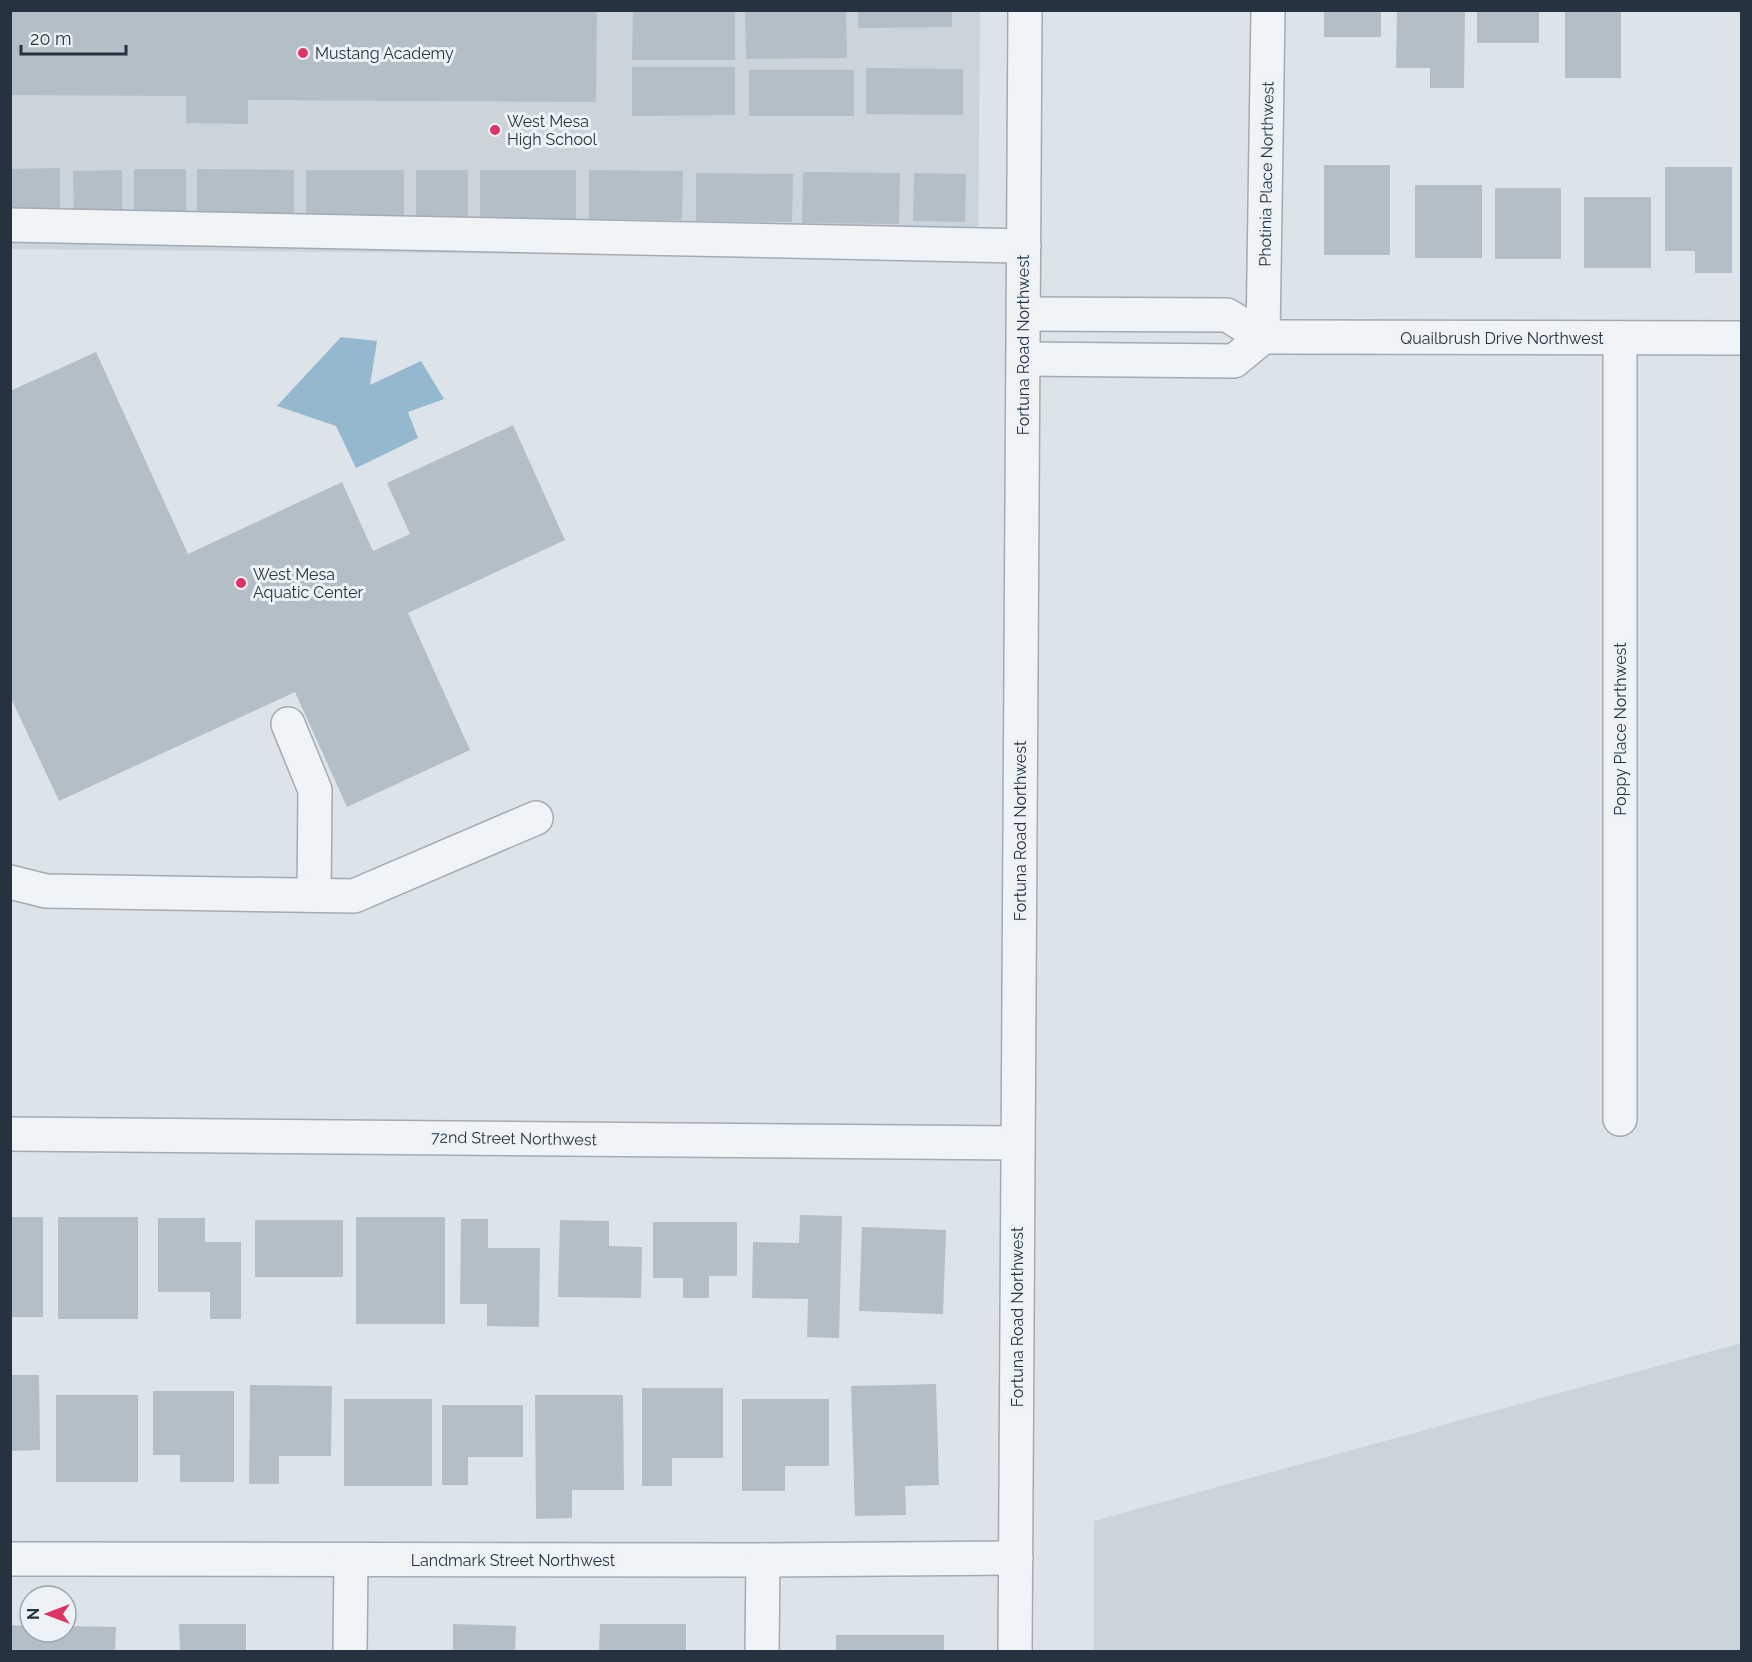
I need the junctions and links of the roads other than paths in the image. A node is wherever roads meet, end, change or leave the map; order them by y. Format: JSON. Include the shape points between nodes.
{"nodes":[{"id":1,"x":1025,"y":10,"type":"edge"},
{"id":2,"x":1268,"y":10,"type":"edge"},
{"id":3,"x":10,"y":225,"type":"edge"},
{"id":4,"x":1024,"y":246,"type":"junction"},
{"id":5,"x":1024,"y":314,"type":"junction"},
{"id":6,"x":1263,"y":337,"type":"junction"},
{"id":7,"x":1620,"y":338,"type":"junction"},
{"id":8,"x":1742,"y":338,"type":"edge"},
{"id":9,"x":1024,"y":359,"type":"junction"},
{"id":10,"x":288,"y":723,"type":"dead end"},
{"id":11,"x":536,"y":818,"type":"dead end"},
{"id":12,"x":10,"y":882,"type":"edge"},
{"id":13,"x":314,"y":895,"type":"junction"},
{"id":14,"x":1620,"y":1119,"type":"dead end"},
{"id":15,"x":10,"y":1134,"type":"edge"},
{"id":16,"x":1018,"y":1143,"type":"junction"},
{"id":17,"x":1016,"y":1558,"type":"junction"},
{"id":18,"x":10,"y":1559,"type":"edge"},
{"id":19,"x":351,"y":1560,"type":"junction"},
{"id":20,"x":763,"y":1560,"type":"junction"},
{"id":21,"x":350,"y":1652,"type":"edge"},
{"id":22,"x":762,"y":1652,"type":"edge"},
{"id":23,"x":1015,"y":1652,"type":"edge"}],
"edges":[{"from":1,"to":4,"type":"street","name":"Fortuna Road Northwest"},
{"from":2,"to":6,"type":"street","name":"Photinia Place Northwest"},
{"from":3,"to":4,"type":"street"},
{"from":4,"to":5,"type":"street","name":"Fortuna Road Northwest"},
{"from":5,"to":6,"type":"street","via":[[1227,315]]},
{"from":5,"to":9,"type":"street","name":"Fortuna Road Northwest"},
{"from":6,"to":7,"type":"street","name":"Quailbrush Drive Northwest"},
{"from":6,"to":9,"type":"street","via":[[1234,361]]},
{"from":7,"to":8,"type":"street","name":"Quailbrush Drive Northwest"},
{"from":7,"to":14,"type":"street","name":"Poppy Place Northwest"},
{"from":9,"to":16,"type":"street","name":"Fortuna Road Northwest"},
{"from":10,"to":13,"type":"street","via":[[315,790]]},
{"from":11,"to":13,"type":"street","via":[[354,896]]},
{"from":12,"to":13,"type":"street","via":[[46,891]]},
{"from":15,"to":16,"type":"street","name":"72nd Street Northwest"},
{"from":16,"to":17,"type":"street","name":"Fortuna Road Northwest"},
{"from":17,"to":20,"type":"street","name":"Landmark Street Northwest"},
{"from":17,"to":23,"type":"street","name":"Fortuna Road Northwest"},
{"from":18,"to":19,"type":"street","name":"Landmark Street Northwest"},
{"from":19,"to":20,"type":"street","name":"Landmark Street Northwest"},
{"from":19,"to":21,"type":"street"},
{"from":20,"to":22,"type":"street"}]}
